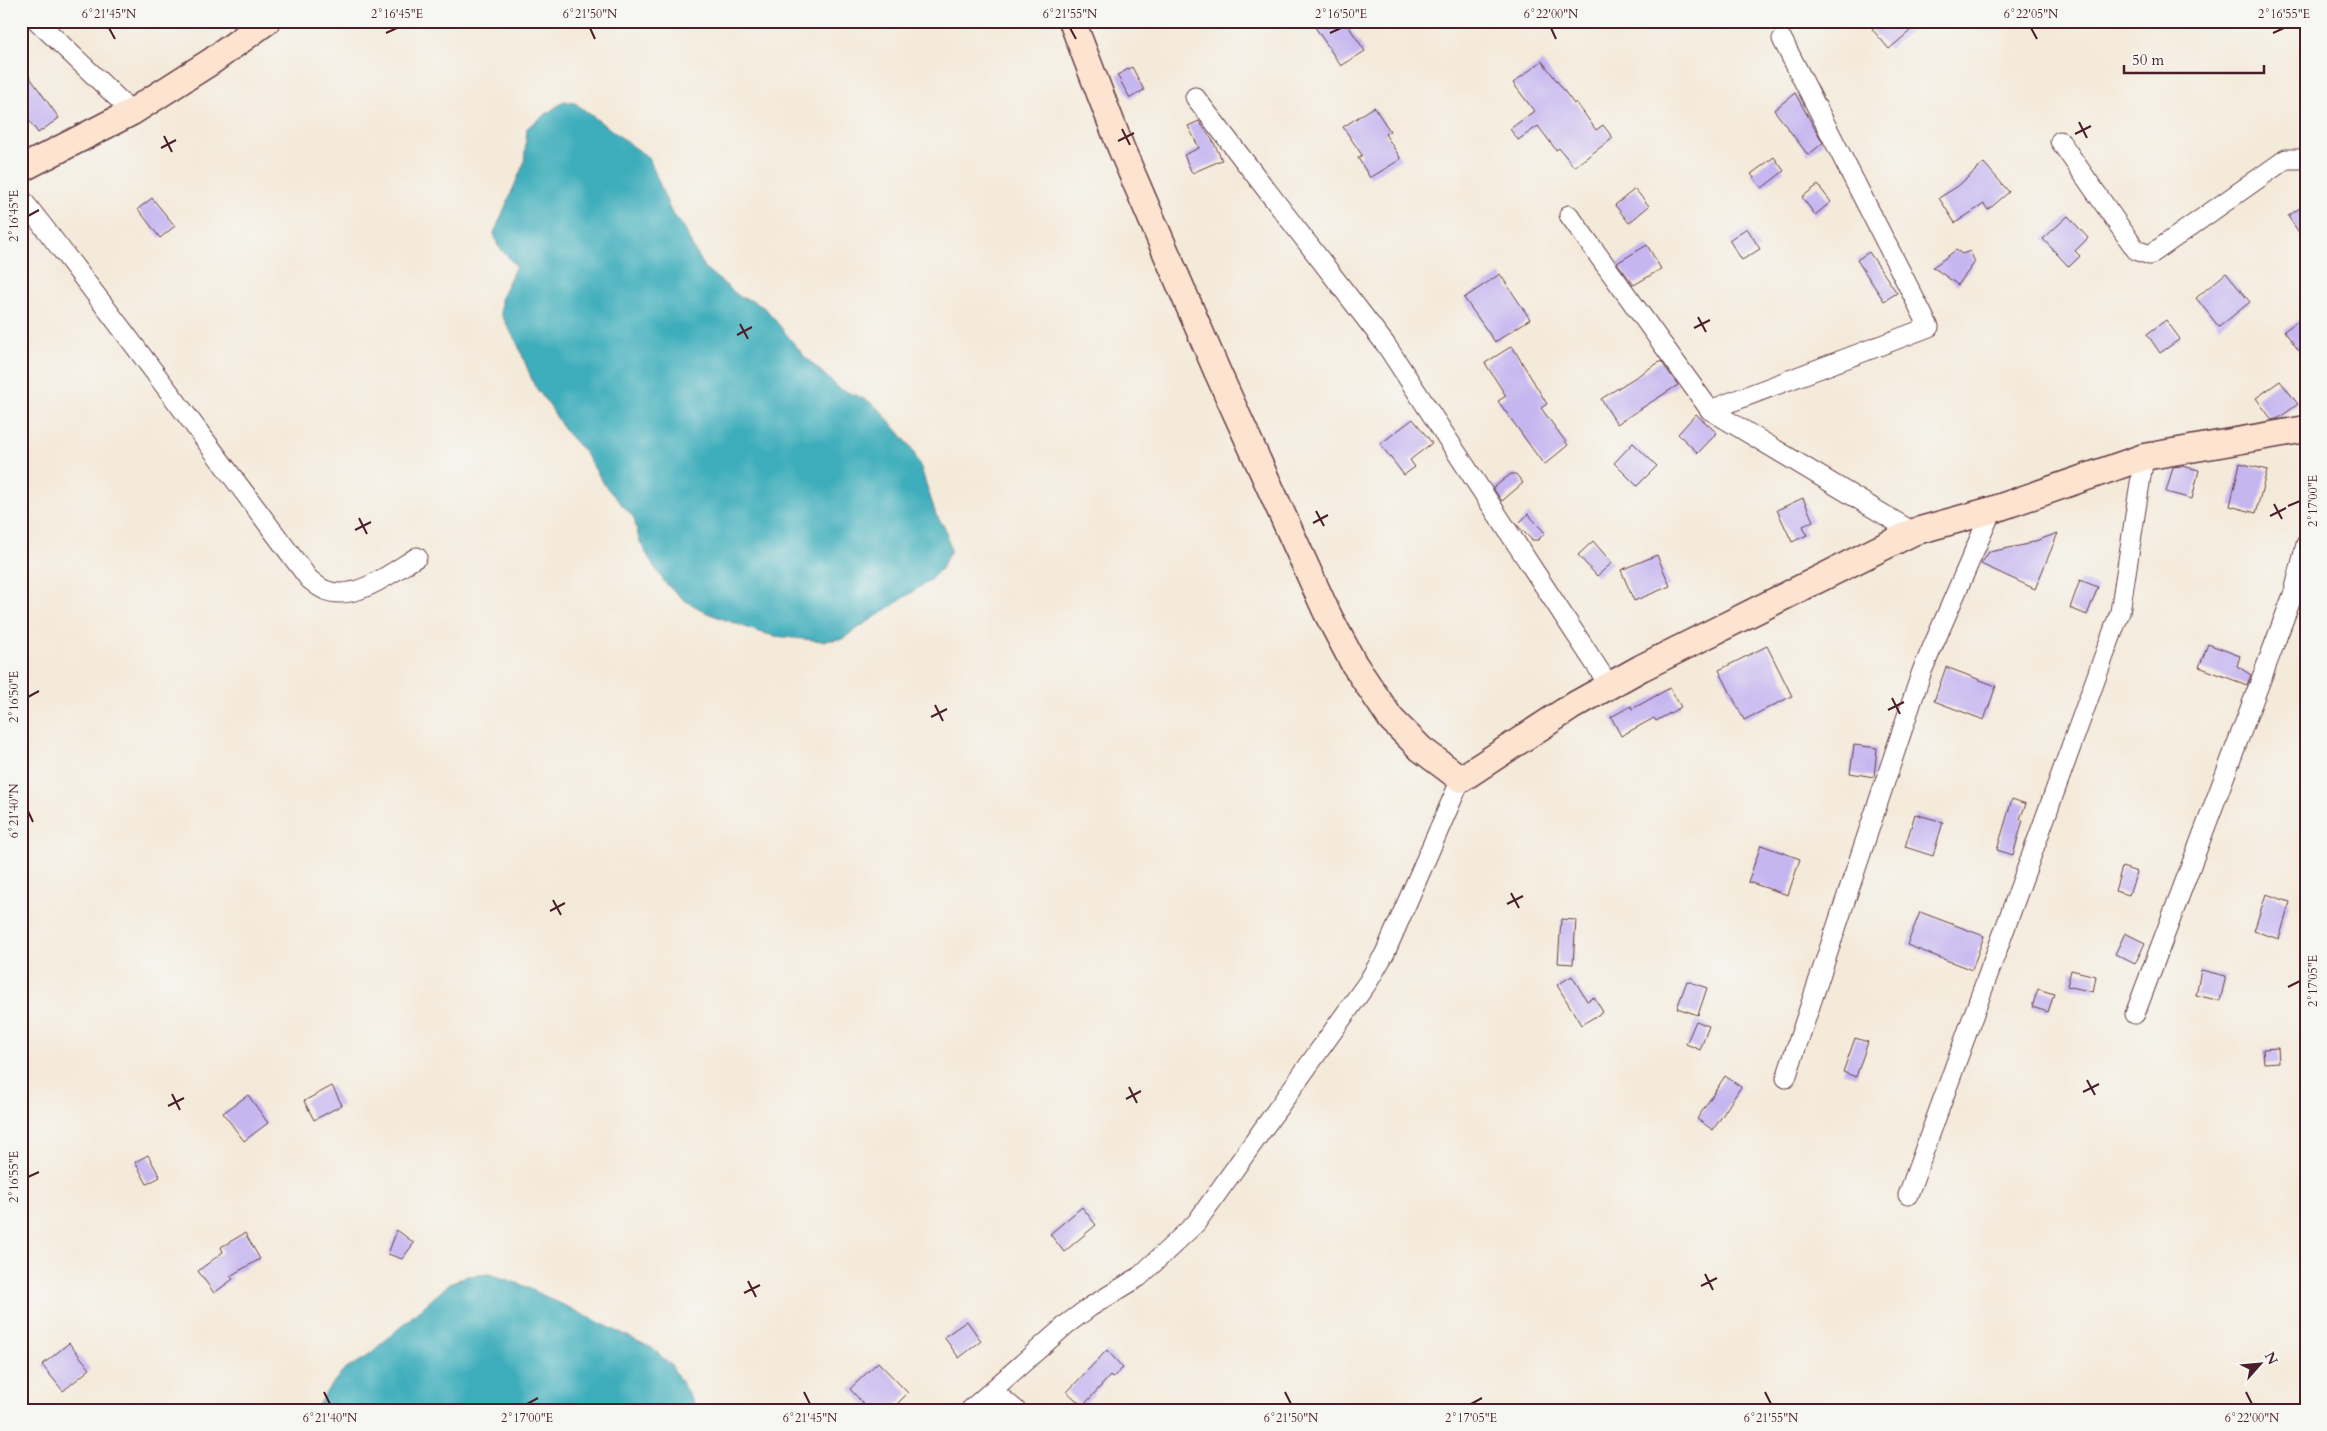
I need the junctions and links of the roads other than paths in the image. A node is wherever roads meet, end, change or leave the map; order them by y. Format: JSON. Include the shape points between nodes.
{"nodes":[{"id":1,"x":37,"y":21,"type":"edge"},
{"id":2,"x":267,"y":21,"type":"edge"},
{"id":3,"x":1072,"y":21,"type":"edge"},
{"id":4,"x":1782,"y":39,"type":"dead end"},
{"id":5,"x":1195,"y":97,"type":"dead end"},
{"id":6,"x":132,"y":112,"type":"junction"},
{"id":7,"x":2060,"y":141,"type":"dead end"},
{"id":8,"x":2306,"y":159,"type":"edge"},
{"id":9,"x":21,"y":169,"type":"edge"},
{"id":10,"x":21,"y":198,"type":"edge"},
{"id":11,"x":1569,"y":216,"type":"dead end"},
{"id":12,"x":1710,"y":410,"type":"junction"},
{"id":13,"x":2306,"y":429,"type":"edge"},
{"id":14,"x":2144,"y":457,"type":"junction"},
{"id":15,"x":1992,"y":510,"type":"junction"},
{"id":16,"x":1913,"y":532,"type":"junction"},
{"id":17,"x":2306,"y":544,"type":"edge"},
{"id":18,"x":417,"y":557,"type":"dead end"},
{"id":19,"x":2300,"y":594,"type":"edge"},
{"id":20,"x":1609,"y":685,"type":"junction"},
{"id":21,"x":1461,"y":779,"type":"junction"},
{"id":22,"x":2135,"y":1014,"type":"dead end"},
{"id":23,"x":1786,"y":1078,"type":"dead end"},
{"id":24,"x":1908,"y":1194,"type":"dead end"},
{"id":25,"x":993,"y":1391,"type":"junction"},
{"id":26,"x":970,"y":1410,"type":"edge"},
{"id":27,"x":1016,"y":1410,"type":"edge"}],
"edges":[{"from":1,"to":6,"type":"street"},
{"from":2,"to":6,"type":"street"},
{"from":3,"to":21,"type":"street","via":[[1124,157],[1327,613],[1354,664],[1392,719],[1421,749]]},
{"from":4,"to":12,"type":"street","via":[[1929,327]]},
{"from":5,"to":20,"type":"street","via":[[1386,345]]},
{"from":6,"to":9,"type":"street"},
{"from":7,"to":8,"type":"street","via":[[2136,250],[2150,255],[2286,159]]},
{"from":10,"to":18,"type":"street","via":[[102,300],[309,579],[326,591],[346,593],[380,580]]},
{"from":11,"to":12,"type":"street"},
{"from":12,"to":16,"type":"street"},
{"from":13,"to":14,"type":"street"},
{"from":14,"to":15,"type":"street"},
{"from":14,"to":24,"type":"street","via":[[2120,612]]},
{"from":15,"to":16,"type":"street"},
{"from":15,"to":23,"type":"street","via":[[1922,671]]},
{"from":16,"to":20,"type":"street"},
{"from":17,"to":19,"type":"street"},
{"from":19,"to":22,"type":"street"},
{"from":20,"to":21,"type":"street"},
{"from":21,"to":25,"type":"street","via":[[1385,953],[1368,982],[1196,1223],[1139,1277],[1067,1324]]},
{"from":25,"to":26,"type":"street"},
{"from":25,"to":27,"type":"street"}]}
